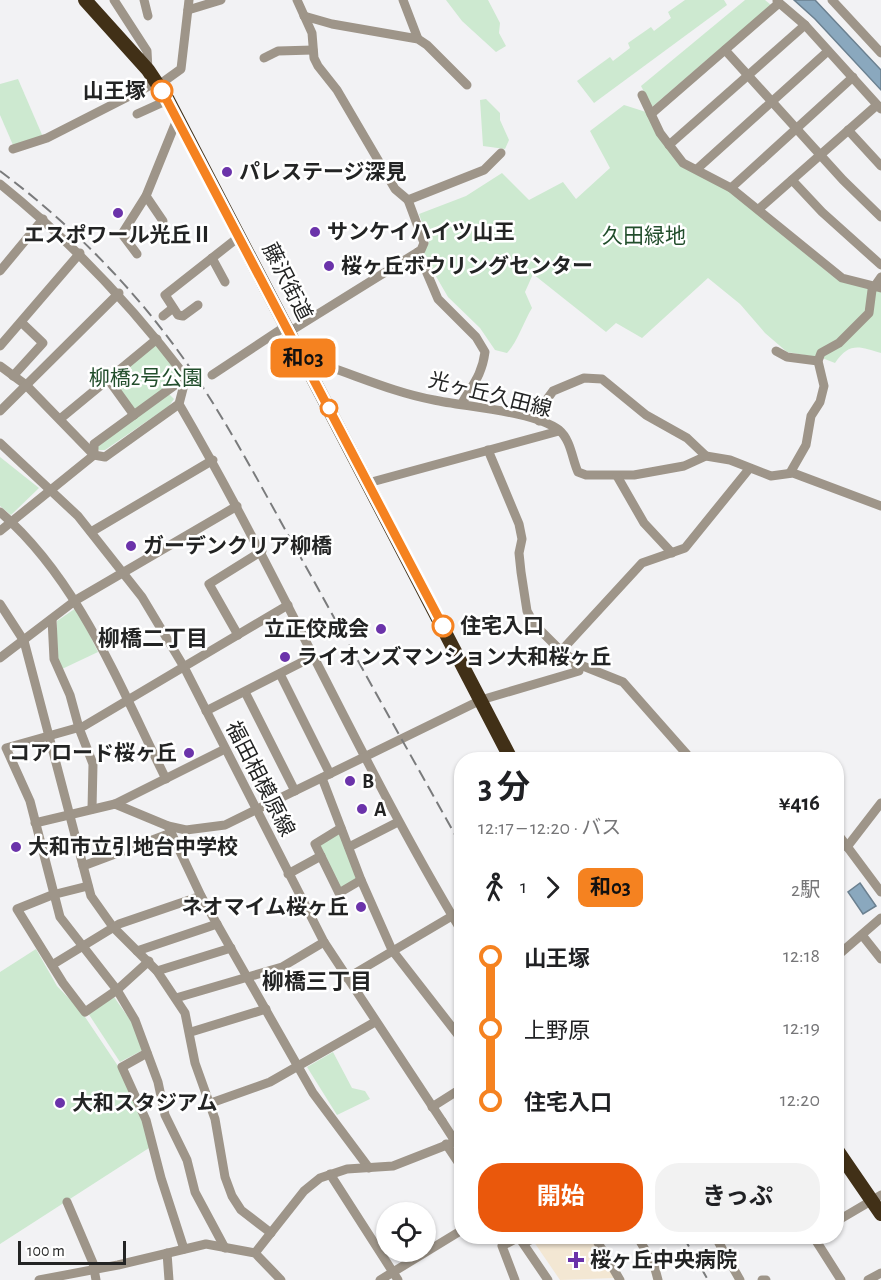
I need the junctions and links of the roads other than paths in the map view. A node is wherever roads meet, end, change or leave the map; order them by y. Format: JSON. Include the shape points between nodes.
{"nodes":[{"id":1,"x":85,"y":0,"type":"edge"},
{"id":2,"x":114,"y":0,"type":"edge"},
{"id":3,"x":144,"y":0,"type":"edge"},
{"id":4,"x":221,"y":0,"type":"edge"},
{"id":5,"x":297,"y":0,"type":"edge"},
{"id":6,"x":403,"y":0,"type":"edge"},
{"id":7,"x":832,"y":0,"type":"edge"},
{"id":8,"x":777,"y":2,"type":"edge"},
{"id":9,"x":188,"y":5,"type":"edge"},
{"id":10,"x":148,"y":16,"type":"dead end"},
{"id":11,"x":304,"y":16,"type":"junction"},
{"id":12,"x":805,"y":25,"type":"junction"},
{"id":13,"x":418,"y":39,"type":"junction"},
{"id":14,"x":313,"y":50,"type":"junction"},
{"id":15,"x":725,"y":50,"type":"junction"},
{"id":16,"x":828,"y":51,"type":"junction"},
{"id":17,"x":881,"y":53,"type":"edge"},
{"id":18,"x":264,"y":58,"type":"dead end"},
{"id":19,"x":148,"y":70,"type":"junction"},
{"id":20,"x":748,"y":75,"type":"junction"},
{"id":21,"x":853,"y":77,"type":"junction"},
{"id":22,"x":157,"y":83,"type":"junction"},
{"id":23,"x":467,"y":85,"type":"dead end"},
{"id":24,"x":642,"y":95,"type":"dead end"},
{"id":25,"x":168,"y":100,"type":"junction"},
{"id":26,"x":772,"y":101,"type":"junction"},
{"id":27,"x":879,"y":107,"type":"edge"},
{"id":28,"x":137,"y":114,"type":"dead end"},
{"id":29,"x":651,"y":114,"type":"junction"},
{"id":30,"x":178,"y":117,"type":"junction"},
{"id":31,"x":796,"y":128,"type":"junction"},
{"id":32,"x":848,"y":130,"type":"junction"},
{"id":33,"x":669,"y":145,"type":"junction"},
{"id":34,"x":14,"y":149,"type":"dead end"},
{"id":35,"x":501,"y":153,"type":"dead end"},
{"id":36,"x":820,"y":155,"type":"junction"},
{"id":37,"x":881,"y":166,"type":"edge"},
{"id":38,"x":697,"y":169,"type":"junction"},
{"id":39,"x":792,"y":180,"type":"junction"},
{"id":40,"x":0,"y":185,"type":"edge"},
{"id":41,"x":731,"y":188,"type":"junction"},
{"id":42,"x":146,"y":195,"type":"junction"},
{"id":43,"x":408,"y":200,"type":"junction"},
{"id":44,"x":759,"y":209,"type":"junction"},
{"id":45,"x":881,"y":217,"type":"edge"},
{"id":46,"x":43,"y":219,"type":"junction"},
{"id":47,"x":163,"y":221,"type":"dead end"},
{"id":48,"x":240,"y":236,"type":"junction"},
{"id":49,"x":418,"y":252,"type":"junction"},
{"id":50,"x":80,"y":253,"type":"junction"},
{"id":51,"x":137,"y":254,"type":"dead end"},
{"id":52,"x":212,"y":258,"type":"junction"},
{"id":53,"x":881,"y":265,"type":"edge"},
{"id":54,"x":0,"y":271,"type":"edge"},
{"id":55,"x":881,"y":277,"type":"edge"},
{"id":56,"x":225,"y":282,"type":"dead end"},
{"id":57,"x":878,"y":287,"type":"edge"},
{"id":58,"x":119,"y":293,"type":"junction"},
{"id":59,"x":198,"y":305,"type":"dead end"},
{"id":60,"x":173,"y":308,"type":"junction"},
{"id":61,"x":163,"y":316,"type":"dead end"},
{"id":62,"x":21,"y":322,"type":"junction"},
{"id":63,"x":287,"y":329,"type":"junction"},
{"id":64,"x":157,"y":339,"type":"junction"},
{"id":65,"x":0,"y":346,"type":"edge"},
{"id":66,"x":776,"y":351,"type":"dead end"},
{"id":67,"x":818,"y":361,"type":"junction"},
{"id":68,"x":307,"y":365,"type":"junction"},
{"id":69,"x":0,"y":366,"type":"edge"},
{"id":70,"x":212,"y":375,"type":"dead end"},
{"id":71,"x":14,"y":376,"type":"junction"},
{"id":72,"x":186,"y":377,"type":"junction"},
{"id":73,"x":108,"y":379,"type":"junction"},
{"id":74,"x":26,"y":385,"type":"junction"},
{"id":75,"x":462,"y":403,"type":"junction"},
{"id":76,"x":179,"y":404,"type":"junction"},
{"id":77,"x":0,"y":411,"type":"edge"},
{"id":78,"x":134,"y":415,"type":"junction"},
{"id":79,"x":60,"y":419,"type":"junction"},
{"id":80,"x":539,"y":421,"type":"junction"},
{"id":81,"x":559,"y":431,"type":"junction"},
{"id":82,"x":0,"y":443,"type":"edge"},
{"id":83,"x":488,"y":450,"type":"junction"},
{"id":84,"x":94,"y":455,"type":"junction"},
{"id":85,"x":706,"y":456,"type":"junction"},
{"id":86,"x":213,"y":460,"type":"junction"},
{"id":87,"x":749,"y":469,"type":"junction"},
{"id":88,"x":789,"y":473,"type":"junction"},
{"id":89,"x":617,"y":476,"type":"junction"},
{"id":90,"x":368,"y":483,"type":"junction"},
{"id":91,"x":50,"y":488,"type":"junction"},
{"id":92,"x":237,"y":506,"type":"junction"},
{"id":93,"x":881,"y":506,"type":"edge"},
{"id":94,"x":0,"y":512,"type":"edge"},
{"id":95,"x":11,"y":522,"type":"junction"},
{"id":96,"x":0,"y":531,"type":"edge"},
{"id":97,"x":91,"y":532,"type":"junction"},
{"id":98,"x":262,"y":551,"type":"junction"},
{"id":99,"x":672,"y":553,"type":"junction"},
{"id":100,"x":123,"y":572,"type":"junction"},
{"id":101,"x":76,"y":600,"type":"junction"},
{"id":102,"x":0,"y":604,"type":"edge"},
{"id":103,"x":288,"y":605,"type":"junction"},
{"id":104,"x":52,"y":620,"type":"junction"},
{"id":105,"x":238,"y":635,"type":"junction"},
{"id":106,"x":24,"y":641,"type":"junction"},
{"id":107,"x":561,"y":651,"type":"junction"},
{"id":108,"x":314,"y":656,"type":"junction"},
{"id":109,"x":0,"y":658,"type":"edge"},
{"id":110,"x":572,"y":658,"type":"junction"},
{"id":111,"x":184,"y":667,"type":"junction"},
{"id":112,"x":280,"y":674,"type":"junction"},
{"id":113,"x":245,"y":692,"type":"junction"},
{"id":114,"x":127,"y":700,"type":"junction"},
{"id":115,"x":481,"y":700,"type":"junction"},
{"id":116,"x":206,"y":711,"type":"junction"},
{"id":117,"x":79,"y":728,"type":"junction"},
{"id":118,"x":48,"y":735,"type":"junction"},
{"id":119,"x":225,"y":749,"type":"junction"},
{"id":120,"x":507,"y":752,"type":"edge"},
{"id":121,"x":685,"y":752,"type":"edge"},
{"id":122,"x":365,"y":756,"type":"junction"},
{"id":123,"x":326,"y":776,"type":"junction"},
{"id":124,"x":166,"y":778,"type":"junction"},
{"id":125,"x":295,"y":791,"type":"junction"},
{"id":126,"x":881,"y":803,"type":"edge"},
{"id":127,"x":115,"y":804,"type":"junction"},
{"id":128,"x":92,"y":809,"type":"junction"},
{"id":129,"x":256,"y":811,"type":"junction"},
{"id":130,"x":69,"y":815,"type":"junction"},
{"id":131,"x":398,"y":822,"type":"junction"},
{"id":132,"x":35,"y":824,"type":"junction"},
{"id":133,"x":341,"y":828,"type":"junction"},
{"id":134,"x":169,"y":829,"type":"junction"},
{"id":135,"x":844,"y":843,"type":"edge"},
{"id":136,"x":349,"y":847,"type":"junction"},
{"id":137,"x":847,"y":847,"type":"junction"},
{"id":138,"x":321,"y":856,"type":"junction"},
{"id":139,"x":83,"y":866,"type":"junction"},
{"id":140,"x":288,"y":874,"type":"junction"},
{"id":141,"x":361,"y":880,"type":"junction"},
{"id":142,"x":88,"y":886,"type":"junction"},
{"id":143,"x":881,"y":892,"type":"edge"},
{"id":144,"x":52,"y":895,"type":"junction"},
{"id":145,"x":201,"y":896,"type":"junction"},
{"id":146,"x":452,"y":916,"type":"junction"},
{"id":147,"x":881,"y":918,"type":"edge"},
{"id":148,"x":454,"y":919,"type":"edge"},
{"id":149,"x":217,"y":924,"type":"junction"},
{"id":150,"x":112,"y":927,"type":"junction"},
{"id":151,"x":862,"y":935,"type":"junction"},
{"id":152,"x":324,"y":942,"type":"junction"},
{"id":153,"x":81,"y":946,"type":"junction"},
{"id":154,"x":231,"y":948,"type":"junction"},
{"id":155,"x":392,"y":950,"type":"junction"},
{"id":156,"x":844,"y":950,"type":"edge"},
{"id":157,"x":137,"y":951,"type":"junction"},
{"id":158,"x":881,"y":959,"type":"edge"},
{"id":159,"x":149,"y":962,"type":"junction"},
{"id":160,"x":52,"y":964,"type":"junction"},
{"id":161,"x":157,"y":971,"type":"junction"},
{"id":162,"x":248,"y":977,"type":"junction"},
{"id":163,"x":347,"y":978,"type":"junction"},
{"id":164,"x":117,"y":990,"type":"junction"},
{"id":165,"x":176,"y":999,"type":"junction"},
{"id":166,"x":266,"y":1009,"type":"junction"},
{"id":167,"x":375,"y":1022,"type":"junction"},
{"id":168,"x":454,"y":1030,"type":"edge"},
{"id":169,"x":190,"y":1032,"type":"junction"},
{"id":170,"x":147,"y":1053,"type":"junction"},
{"id":171,"x":297,"y":1066,"type":"junction"},
{"id":172,"x":454,"y":1093,"type":"edge"},
{"id":173,"x":211,"y":1103,"type":"junction"},
{"id":174,"x":432,"y":1107,"type":"junction"},
{"id":175,"x":454,"y":1140,"type":"edge"},
{"id":176,"x":454,"y":1142,"type":"edge"},
{"id":177,"x":446,"y":1144,"type":"junction"},
{"id":178,"x":454,"y":1156,"type":"edge"},
{"id":179,"x":844,"y":1158,"type":"edge"},
{"id":180,"x":369,"y":1168,"type":"junction"},
{"id":181,"x":330,"y":1174,"type":"junction"},
{"id":182,"x":877,"y":1197,"type":"edge"},
{"id":183,"x":67,"y":1202,"type":"dead end"},
{"id":184,"x":881,"y":1214,"type":"edge"},
{"id":185,"x":844,"y":1217,"type":"edge"},
{"id":186,"x":271,"y":1233,"type":"junction"},
{"id":187,"x":454,"y":1235,"type":"edge"},
{"id":188,"x":507,"y":1244,"type":"edge"},
{"id":189,"x":523,"y":1244,"type":"edge"},
{"id":190,"x":599,"y":1244,"type":"edge"},
{"id":191,"x":642,"y":1244,"type":"edge"},
{"id":192,"x":720,"y":1244,"type":"edge"},
{"id":193,"x":818,"y":1244,"type":"edge"},
{"id":194,"x":225,"y":1248,"type":"junction"},
{"id":195,"x":184,"y":1249,"type":"junction"},
{"id":196,"x":167,"y":1253,"type":"junction"},
{"id":197,"x":255,"y":1253,"type":"junction"},
{"id":198,"x":93,"y":1269,"type":"junction"},
{"id":199,"x":881,"y":1273,"type":"edge"},
{"id":200,"x":395,"y":1276,"type":"edge"},
{"id":201,"x":657,"y":1277,"type":"edge"},
{"id":202,"x":39,"y":1280,"type":"edge"},
{"id":203,"x":96,"y":1280,"type":"edge"},
{"id":204,"x":170,"y":1280,"type":"edge"},
{"id":205,"x":279,"y":1280,"type":"edge"},
{"id":206,"x":380,"y":1280,"type":"edge"},
{"id":207,"x":515,"y":1280,"type":"edge"},
{"id":208,"x":548,"y":1280,"type":"edge"},
{"id":209,"x":620,"y":1280,"type":"edge"},
{"id":210,"x":645,"y":1280,"type":"edge"},
{"id":211,"x":740,"y":1280,"type":"edge"},
{"id":212,"x":840,"y":1280,"type":"edge"},
{"id":213,"x":868,"y":1280,"type":"edge"}],
"edges":[{"from":1,"to":19,"type":"highway","name":"藤沢街道"},
{"from":2,"to":19,"type":"street","via":[[147,51]]},
{"from":3,"to":10,"type":"street"},
{"from":4,"to":9,"type":"street"},
{"from":5,"to":11,"type":"street"},
{"from":6,"to":13,"type":"street"},
{"from":7,"to":17,"type":"street"},
{"from":8,"to":12,"type":"street"},
{"from":8,"to":15,"type":"street"},
{"from":9,"to":22,"type":"street","via":[[182,66]]},
{"from":11,"to":13,"type":"street"},
{"from":11,"to":14,"type":"street","via":[[312,33]]},
{"from":12,"to":16,"type":"street"},
{"from":12,"to":20,"type":"street"},
{"from":13,"to":23,"type":"street"},
{"from":14,"to":18,"type":"street","via":[[278,51]]},
{"from":14,"to":43,"type":"street","via":[[318,66],[337,90],[395,189]]},
{"from":15,"to":20,"type":"street"},
{"from":15,"to":29,"type":"street"},
{"from":16,"to":21,"type":"street"},
{"from":16,"to":26,"type":"street"},
{"from":19,"to":22,"type":"highway","name":"藤沢街道"},
{"from":20,"to":26,"type":"street"},
{"from":20,"to":33,"type":"street"},
{"from":21,"to":27,"type":"street"},
{"from":21,"to":31,"type":"street"},
{"from":22,"to":25,"type":"highway","name":"藤沢街道"},
{"from":22,"to":34,"type":"street","via":[[47,138]]},
{"from":24,"to":29,"type":"street"},
{"from":25,"to":28,"type":"street"},
{"from":25,"to":30,"type":"highway","name":"藤沢街道"},
{"from":26,"to":31,"type":"street"},
{"from":26,"to":38,"type":"street"},
{"from":27,"to":32,"type":"street"},
{"from":29,"to":33,"type":"street"},
{"from":30,"to":42,"type":"street"},
{"from":30,"to":48,"type":"highway","name":"藤沢街道"},
{"from":31,"to":36,"type":"street"},
{"from":31,"to":41,"type":"street"},
{"from":32,"to":36,"type":"street"},
{"from":32,"to":37,"type":"street"},
{"from":33,"to":38,"type":"street","via":[[682,163]]},
{"from":35,"to":43,"type":"street","via":[[484,170]]},
{"from":36,"to":39,"type":"street"},
{"from":36,"to":45,"type":"street"},
{"from":38,"to":41,"type":"street"},
{"from":39,"to":44,"type":"street"},
{"from":39,"to":53,"type":"street"},
{"from":40,"to":46,"type":"street"},
{"from":41,"to":44,"type":"street"},
{"from":42,"to":47,"type":"street"},
{"from":42,"to":51,"type":"street","via":[[122,234]]},
{"from":43,"to":49,"type":"street","via":[[424,243]]},
{"from":44,"to":57,"type":"street","via":[[842,278]]},
{"from":46,"to":50,"type":"street"},
{"from":46,"to":54,"type":"street"},
{"from":48,"to":52,"type":"street"},
{"from":48,"to":63,"type":"highway","name":"藤沢街道"},
{"from":49,"to":63,"type":"street"},
{"from":49,"to":75,"type":"street","via":[[438,299],[476,337],[485,352],[479,379]]},
{"from":50,"to":58,"type":"street"},
{"from":50,"to":62,"type":"street"},
{"from":52,"to":56,"type":"street"},
{"from":52,"to":60,"type":"street","via":[[165,295]]},
{"from":55,"to":57,"type":"street"},
{"from":57,"to":67,"type":"street","via":[[869,313],[839,342],[821,353]]},
{"from":58,"to":64,"type":"street"},
{"from":58,"to":74,"type":"street"},
{"from":59,"to":60,"type":"street","via":[[183,316]]},
{"from":60,"to":61,"type":"street"},
{"from":62,"to":65,"type":"street"},
{"from":62,"to":71,"type":"street","via":[[43,343]]},
{"from":63,"to":68,"type":"highway","name":"藤沢街道"},
{"from":63,"to":70,"type":"street"},
{"from":64,"to":72,"type":"street"},
{"from":64,"to":73,"type":"street"},
{"from":66,"to":67,"type":"street","via":[[787,357]]},
{"from":67,"to":88,"type":"street","via":[[824,386],[820,402],[812,416],[806,445]]},
{"from":68,"to":75,"type":"street","name":"光ヶ丘久田線","via":[[324,364],[423,398]]},
{"from":68,"to":90,"type":"highway","name":"藤沢街道"},
{"from":69,"to":71,"type":"street"},
{"from":71,"to":74,"type":"street"},
{"from":72,"to":76,"type":"street"},
{"from":72,"to":78,"type":"street"},
{"from":73,"to":78,"type":"street"},
{"from":73,"to":79,"type":"street"},
{"from":74,"to":77,"type":"street"},
{"from":74,"to":79,"type":"street"},
{"from":75,"to":80,"type":"street","name":"光ヶ丘久田線"},
{"from":76,"to":84,"type":"street","via":[[105,457]]},
{"from":76,"to":86,"type":"street"},
{"from":78,"to":84,"type":"street","via":[[94,444]]},
{"from":79,"to":84,"type":"street"},
{"from":80,"to":81,"type":"street","name":"光ヶ丘久田線"},
{"from":80,"to":85,"type":"street","via":[[553,391],[584,378],[602,379],[646,415],[687,438]]},
{"from":81,"to":83,"type":"street"},
{"from":81,"to":89,"type":"street","name":"光ヶ丘久田線","via":[[578,471]]},
{"from":82,"to":91,"type":"street","name":"福田相模原線"},
{"from":83,"to":90,"type":"street"},
{"from":83,"to":107,"type":"street","via":[[519,525],[527,611],[543,636]]},
{"from":84,"to":91,"type":"street"},
{"from":85,"to":87,"type":"street","via":[[730,460]]},
{"from":85,"to":89,"type":"street","name":"光ヶ丘久田線","via":[[673,468]]},
{"from":86,"to":92,"type":"street"},
{"from":86,"to":97,"type":"street"},
{"from":87,"to":88,"type":"street","via":[[771,476]]},
{"from":87,"to":99,"type":"street","via":[[685,548]]},
{"from":88,"to":93,"type":"street"},
{"from":89,"to":99,"type":"street","via":[[644,523]]},
{"from":90,"to":115,"type":"highway","name":"藤沢街道"},
{"from":91,"to":95,"type":"street"},
{"from":91,"to":97,"type":"street","name":"福田相模原線"},
{"from":92,"to":98,"type":"street"},
{"from":92,"to":100,"type":"street"},
{"from":94,"to":95,"type":"street"},
{"from":95,"to":96,"type":"street"},
{"from":95,"to":101,"type":"street"},
{"from":97,"to":100,"type":"street","name":"福田相模原線"},
{"from":98,"to":103,"type":"street"},
{"from":98,"to":105,"type":"street","via":[[209,584]]},
{"from":99,"to":107,"type":"street","via":[[642,563],[630,573]]},
{"from":100,"to":101,"type":"street"},
{"from":100,"to":111,"type":"street","name":"福田相模原線"},
{"from":101,"to":104,"type":"street"},
{"from":101,"to":114,"type":"street"},
{"from":102,"to":106,"type":"street"},
{"from":103,"to":105,"type":"street"},
{"from":103,"to":108,"type":"street"},
{"from":104,"to":106,"type":"street"},
{"from":104,"to":117,"type":"street","via":[[54,659]]},
{"from":105,"to":111,"type":"street"},
{"from":106,"to":109,"type":"street"},
{"from":106,"to":118,"type":"street"},
{"from":107,"to":110,"type":"street"},
{"from":108,"to":112,"type":"street"},
{"from":108,"to":122,"type":"street"},
{"from":110,"to":115,"type":"street","via":[[579,671]]},
{"from":110,"to":121,"type":"street","via":[[623,682]]},
{"from":111,"to":114,"type":"street"},
{"from":111,"to":116,"type":"street","name":"福田相模原線"},
{"from":112,"to":113,"type":"street"},
{"from":112,"to":123,"type":"street"},
{"from":113,"to":116,"type":"street"},
{"from":113,"to":125,"type":"street"},
{"from":114,"to":117,"type":"street"},
{"from":114,"to":124,"type":"street"},
{"from":115,"to":120,"type":"highway","name":"藤沢街道"},
{"from":115,"to":122,"type":"street"},
{"from":116,"to":119,"type":"street","name":"福田相模原線"},
{"from":117,"to":118,"type":"street"},
{"from":117,"to":128,"type":"street","via":[[93,764]]},
{"from":118,"to":130,"type":"street"},
{"from":118,"to":132,"type":"street","via":[[6,748],[30,801]]},
{"from":119,"to":124,"type":"street"},
{"from":119,"to":129,"type":"street","name":"福田相模原線"},
{"from":122,"to":123,"type":"street"},
{"from":122,"to":131,"type":"street"},
{"from":123,"to":125,"type":"street"},
{"from":123,"to":133,"type":"street"},
{"from":124,"to":127,"type":"street"},
{"from":125,"to":129,"type":"street"},
{"from":126,"to":137,"type":"street"},
{"from":127,"to":128,"type":"street"},
{"from":127,"to":134,"type":"street"},
{"from":128,"to":130,"type":"street"},
{"from":129,"to":134,"type":"street","via":[[216,828]]},
{"from":129,"to":140,"type":"street","name":"福田相模原線"},
{"from":130,"to":132,"type":"street"},
{"from":130,"to":139,"type":"street"},
{"from":131,"to":136,"type":"street"},
{"from":131,"to":146,"type":"street"},
{"from":132,"to":144,"type":"street"},
{"from":133,"to":136,"type":"street"},
{"from":133,"to":138,"type":"street","via":[[315,844]]},
{"from":134,"to":139,"type":"street"},
{"from":134,"to":145,"type":"street"},
{"from":135,"to":137,"type":"street"},
{"from":136,"to":141,"type":"street"},
{"from":137,"to":143,"type":"street"},
{"from":138,"to":140,"type":"street"},
{"from":138,"to":141,"type":"street","via":[[339,892]]},
{"from":139,"to":142,"type":"street"},
{"from":140,"to":152,"type":"street","name":"福田相模原線"},
{"from":141,"to":155,"type":"street"},
{"from":142,"to":144,"type":"street"},
{"from":142,"to":150,"type":"street","via":[[96,906]]},
{"from":144,"to":153,"type":"street","via":[[60,916]]},
{"from":144,"to":160,"type":"street","via":[[17,909]]},
{"from":145,"to":149,"type":"street"},
{"from":145,"to":150,"type":"street"},
{"from":146,"to":148,"type":"street"},
{"from":146,"to":155,"type":"street"},
{"from":147,"to":151,"type":"street"},
{"from":149,"to":154,"type":"street"},
{"from":149,"to":157,"type":"street"},
{"from":150,"to":153,"type":"street"},
{"from":150,"to":157,"type":"street"},
{"from":151,"to":156,"type":"street"},
{"from":151,"to":158,"type":"street"},
{"from":152,"to":162,"type":"street","via":[[282,966]]},
{"from":152,"to":163,"type":"street","name":"福田相模原線"},
{"from":153,"to":160,"type":"street"},
{"from":153,"to":164,"type":"street"},
{"from":154,"to":161,"type":"street"},
{"from":154,"to":162,"type":"street"},
{"from":155,"to":163,"type":"street"},
{"from":155,"to":168,"type":"street"},
{"from":157,"to":159,"type":"street"},
{"from":159,"to":161,"type":"street"},
{"from":159,"to":164,"type":"street"},
{"from":160,"to":164,"type":"street","via":[[85,1012]]},
{"from":161,"to":165,"type":"street"},
{"from":162,"to":165,"type":"street"},
{"from":162,"to":166,"type":"street"},
{"from":163,"to":167,"type":"street","name":"福田相模原線"},
{"from":164,"to":170,"type":"street","via":[[135,1020]]},
{"from":165,"to":169,"type":"street"},
{"from":166,"to":169,"type":"street"},
{"from":166,"to":171,"type":"street"},
{"from":167,"to":171,"type":"street"},
{"from":167,"to":174,"type":"street","name":"福田相模原線"},
{"from":169,"to":173,"type":"street","via":[[195,1063]]},
{"from":170,"to":194,"type":"street","via":[[165,1115],[187,1160],[195,1192]]},
{"from":170,"to":195,"type":"street","via":[[122,1067],[146,1120]]},
{"from":171,"to":173,"type":"street","via":[[264,1084]]},
{"from":171,"to":180,"type":"street","via":[[330,1119]]},
{"from":172,"to":174,"type":"street"},
{"from":173,"to":186,"type":"street","via":[[232,1196],[241,1210]]},
{"from":174,"to":175,"type":"street","name":"福田相模原線","bridge":true},
{"from":176,"to":177,"type":"street"},
{"from":177,"to":178,"type":"street"},
{"from":177,"to":180,"type":"street","via":[[393,1166]]},
{"from":179,"to":182,"type":"highway"},
{"from":180,"to":181,"type":"street"},
{"from":181,"to":186,"type":"street","via":[[312,1183]]},
{"from":181,"to":200,"type":"street"},
{"from":182,"to":184,"type":"highway"},
{"from":182,"to":185,"type":"street"},
{"from":183,"to":198,"type":"street"},
{"from":186,"to":197,"type":"street"},
{"from":187,"to":200,"type":"street"},
{"from":188,"to":207,"type":"street","via":[[502,1246]]},
{"from":189,"to":208,"type":"street"},
{"from":190,"to":209,"type":"street"},
{"from":191,"to":201,"type":"street"},
{"from":192,"to":211,"type":"street"},
{"from":193,"to":212,"type":"street"},
{"from":194,"to":195,"type":"street","via":[[206,1244]]},
{"from":194,"to":197,"type":"street"},
{"from":195,"to":196,"type":"street"},
{"from":196,"to":198,"type":"street"},
{"from":196,"to":204,"type":"street"},
{"from":197,"to":205,"type":"street"},
{"from":198,"to":202,"type":"street"},
{"from":198,"to":203,"type":"street"},
{"from":199,"to":213,"type":"street"},
{"from":200,"to":206,"type":"street"},
{"from":201,"to":210,"type":"street"}]}
